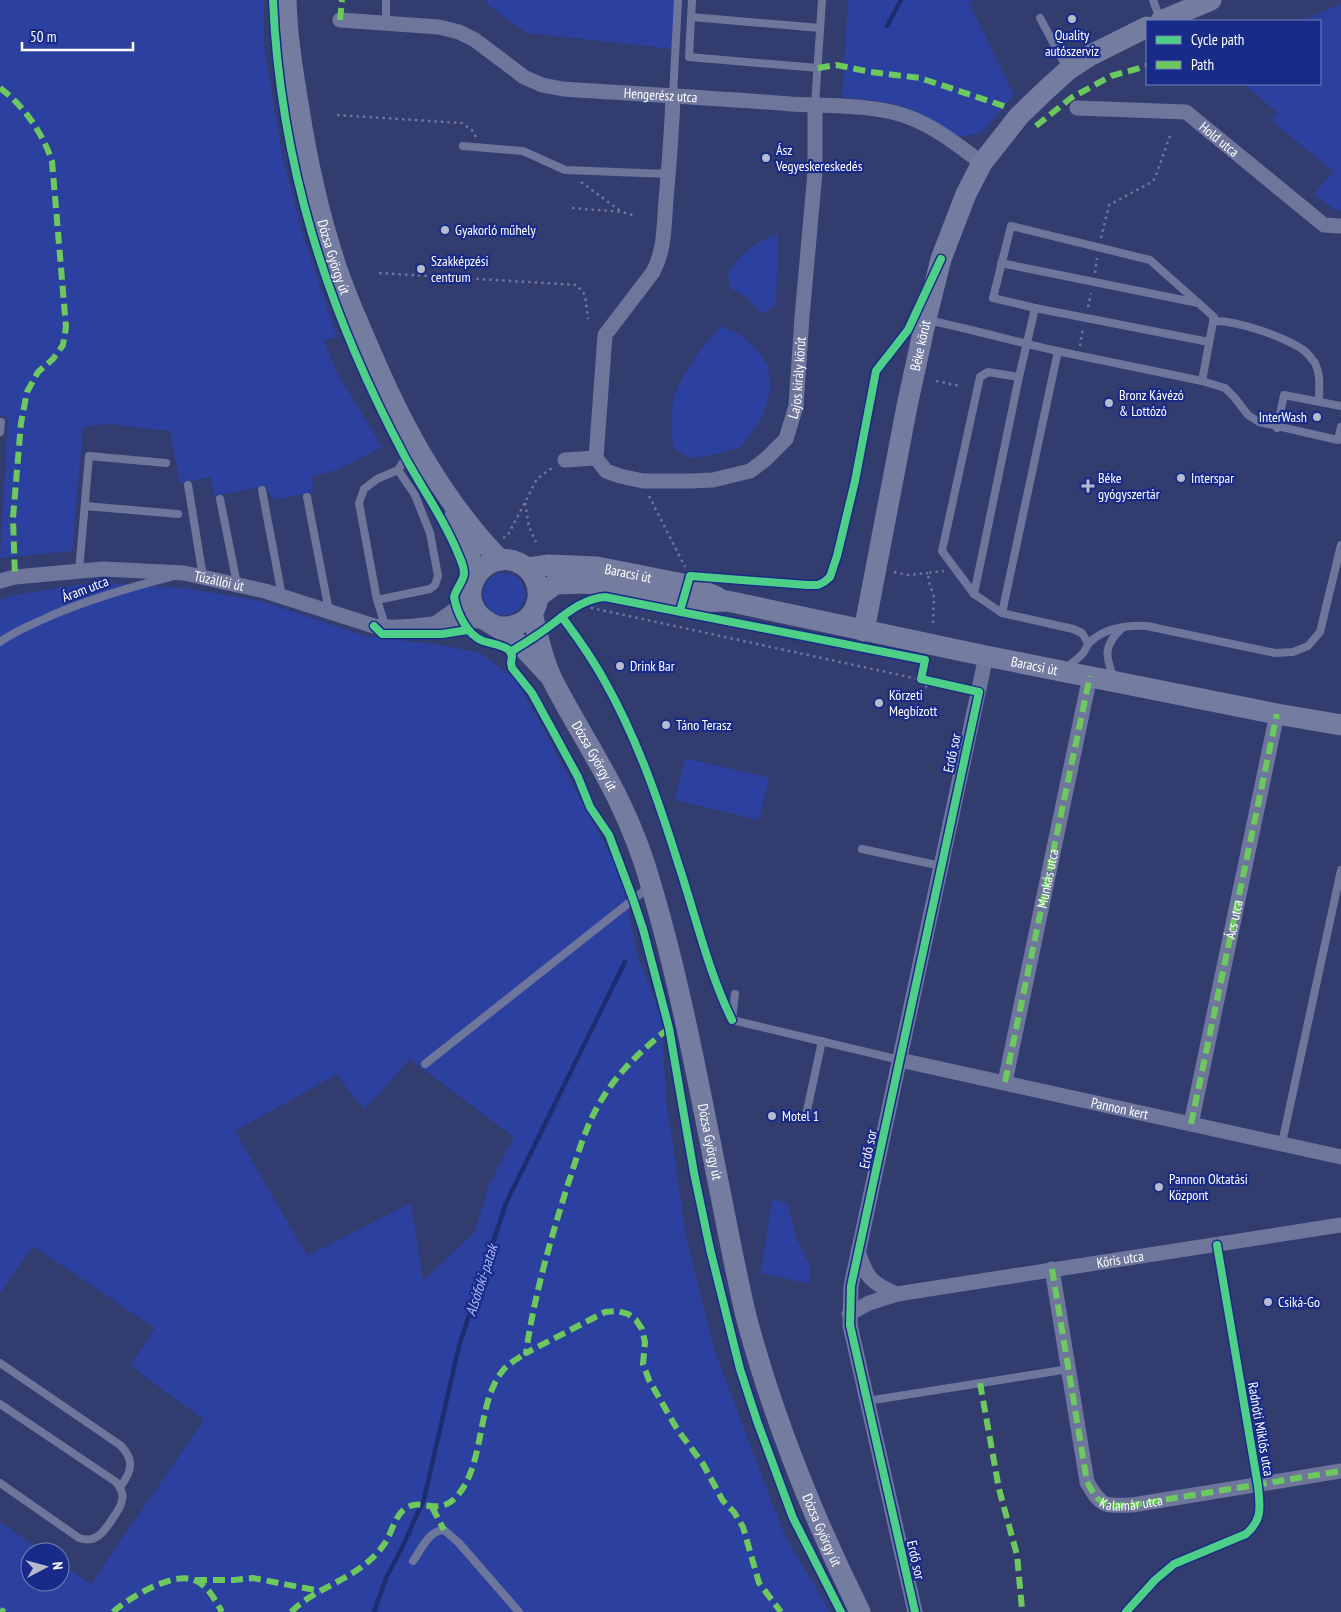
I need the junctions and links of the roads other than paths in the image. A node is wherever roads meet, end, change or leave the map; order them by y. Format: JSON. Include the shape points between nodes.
{"nodes":[{"id":1,"x":286,"y":0,"type":"edge"},
{"id":2,"x":386,"y":0,"type":"edge"},
{"id":3,"x":678,"y":0,"type":"edge"},
{"id":4,"x":692,"y":0,"type":"edge"},
{"id":5,"x":822,"y":0,"type":"edge"},
{"id":6,"x":1153,"y":0,"type":"edge"},
{"id":7,"x":1211,"y":0,"type":"edge"},
{"id":8,"x":691,"y":18,"type":"junction"},
{"id":9,"x":1040,"y":18,"type":"dead end"},
{"id":10,"x":340,"y":20,"type":"dead end"},
{"id":11,"x":1161,"y":20,"type":"edge"},
{"id":12,"x":1163,"y":20,"type":"edge"},
{"id":13,"x":386,"y":23,"type":"junction"},
{"id":14,"x":820,"y":28,"type":"junction"},
{"id":15,"x":1146,"y":28,"type":"edge"},
{"id":16,"x":818,"y":68,"type":"junction"},
{"id":17,"x":1068,"y":70,"type":"junction"},
{"id":18,"x":673,"y":96,"type":"junction"},
{"id":19,"x":815,"y":105,"type":"junction"},
{"id":20,"x":1077,"y":108,"type":"dead end"},
{"id":21,"x":463,"y":146,"type":"dead end"},
{"id":22,"x":982,"y":163,"type":"junction"},
{"id":23,"x":668,"y":174,"type":"junction"},
{"id":24,"x":1341,"y":226,"type":"edge"},
{"id":25,"x":1001,"y":264,"type":"junction"},
{"id":26,"x":1198,"y":303,"type":"junction"},
{"id":27,"x":1035,"y":308,"type":"junction"},
{"id":28,"x":926,"y":319,"type":"junction"},
{"id":29,"x":1214,"y":322,"type":"junction"},
{"id":30,"x":1210,"y":342,"type":"junction"},
{"id":31,"x":1027,"y":344,"type":"junction"},
{"id":32,"x":1058,"y":351,"type":"junction"},
{"id":33,"x":1018,"y":377,"type":"junction"},
{"id":34,"x":1202,"y":381,"type":"junction"},
{"id":35,"x":1319,"y":401,"type":"junction"},
{"id":36,"x":1341,"y":406,"type":"edge"},
{"id":37,"x":1,"y":422,"type":"edge"},
{"id":38,"x":1341,"y":427,"type":"edge"},
{"id":39,"x":1277,"y":428,"type":"junction"},
{"id":40,"x":0,"y":432,"type":"edge"},
{"id":41,"x":415,"y":444,"type":"junction"},
{"id":42,"x":596,"y":458,"type":"junction"},
{"id":43,"x":565,"y":460,"type":"road end"},
{"id":44,"x":166,"y":463,"type":"dead end"},
{"id":45,"x":398,"y":470,"type":"junction"},
{"id":46,"x":188,"y":486,"type":"dead end"},
{"id":47,"x":262,"y":490,"type":"dead end"},
{"id":48,"x":446,"y":495,"type":"junction"},
{"id":49,"x":307,"y":497,"type":"dead end"},
{"id":50,"x":220,"y":499,"type":"dead end"},
{"id":51,"x":85,"y":506,"type":"junction"},
{"id":52,"x":178,"y":514,"type":"dead end"},
{"id":53,"x":1341,"y":545,"type":"edge"},
{"id":54,"x":500,"y":550,"type":"junction"},
{"id":55,"x":528,"y":568,"type":"junction"},
{"id":56,"x":79,"y":571,"type":"junction"},
{"id":57,"x":184,"y":574,"type":"junction"},
{"id":58,"x":476,"y":574,"type":"junction"},
{"id":59,"x":203,"y":577,"type":"junction"},
{"id":60,"x":1,"y":578,"type":"edge"},
{"id":61,"x":237,"y":584,"type":"junction"},
{"id":62,"x":974,"y":594,"type":"junction"},
{"id":63,"x":282,"y":596,"type":"junction"},
{"id":64,"x":471,"y":598,"type":"junction"},
{"id":65,"x":377,"y":600,"type":"junction"},
{"id":66,"x":727,"y":601,"type":"junction"},
{"id":67,"x":535,"y":605,"type":"junction"},
{"id":68,"x":329,"y":611,"type":"junction"},
{"id":69,"x":1002,"y":614,"type":"junction"},
{"id":70,"x":434,"y":624,"type":"junction"},
{"id":71,"x":490,"y":624,"type":"junction"},
{"id":72,"x":1123,"y":627,"type":"junction"},
{"id":73,"x":386,"y":628,"type":"junction"},
{"id":74,"x":864,"y":631,"type":"junction"},
{"id":75,"x":0,"y":642,"type":"edge"},
{"id":76,"x":1088,"y":643,"type":"junction"},
{"id":77,"x":986,"y":656,"type":"junction"},
{"id":78,"x":1063,"y":671,"type":"junction"},
{"id":79,"x":1090,"y":676,"type":"junction"},
{"id":80,"x":551,"y":677,"type":"junction"},
{"id":81,"x":1115,"y":681,"type":"junction"},
{"id":82,"x":1277,"y":714,"type":"junction"},
{"id":83,"x":1341,"y":725,"type":"edge"},
{"id":84,"x":862,"y":849,"type":"dead end"},
{"id":85,"x":941,"y":866,"type":"junction"},
{"id":86,"x":1341,"y":870,"type":"edge"},
{"id":87,"x":651,"y":885,"type":"junction"},
{"id":88,"x":735,"y":994,"type":"dead end"},
{"id":89,"x":822,"y":1041,"type":"junction"},
{"id":90,"x":900,"y":1060,"type":"junction"},
{"id":91,"x":425,"y":1064,"type":"dead end"},
{"id":92,"x":1005,"y":1082,"type":"junction"},
{"id":93,"x":806,"y":1115,"type":"dead end"},
{"id":94,"x":1190,"y":1124,"type":"junction"},
{"id":95,"x":1282,"y":1143,"type":"junction"},
{"id":96,"x":1341,"y":1157,"type":"edge"},
{"id":97,"x":1341,"y":1225,"type":"edge"},
{"id":98,"x":858,"y":1253,"type":"junction"},
{"id":99,"x":1052,"y":1270,"type":"junction"},
{"id":100,"x":897,"y":1294,"type":"junction"},
{"id":101,"x":849,"y":1314,"type":"junction"},
{"id":102,"x":0,"y":1362,"type":"edge"},
{"id":103,"x":1069,"y":1369,"type":"junction"},
{"id":104,"x":867,"y":1401,"type":"junction"},
{"id":105,"x":0,"y":1404,"type":"edge"},
{"id":106,"x":1341,"y":1471,"type":"edge"},
{"id":107,"x":0,"y":1483,"type":"edge"},
{"id":108,"x":120,"y":1487,"type":"junction"},
{"id":109,"x":413,"y":1561,"type":"dead end"},
{"id":110,"x":518,"y":1612,"type":"edge"},
{"id":111,"x":860,"y":1612,"type":"edge"},
{"id":112,"x":915,"y":1612,"type":"edge"}],
"edges":[{"from":1,"to":41,"type":"street","name":"Dózsa György út","via":[[286,20],[304,141],[334,262],[384,384]]},
{"from":2,"to":13,"type":"lane"},
{"from":3,"to":18,"type":"lane"},
{"from":4,"to":8,"type":"lane"},
{"from":5,"to":14,"type":"lane"},
{"from":6,"to":11,"type":"lane"},
{"from":7,"to":12,"type":"street"},
{"from":8,"to":14,"type":"lane"},
{"from":8,"to":16,"type":"lane","via":[[688,57]]},
{"from":9,"to":17,"type":"lane"},
{"from":10,"to":13,"type":"street","name":"Hengerész utca"},
{"from":13,"to":18,"type":"street","name":"Hengerész utca","via":[[439,26],[459,32],[475,40],[524,78],[542,85]]},
{"from":14,"to":16,"type":"lane"},
{"from":15,"to":17,"type":"street","name":"Béke körút"},
{"from":16,"to":19,"type":"lane"},
{"from":17,"to":22,"type":"street","name":"Béke körút","via":[[1019,116]]},
{"from":18,"to":19,"type":"street","name":"Hengerész utca"},
{"from":18,"to":23,"type":"street"},
{"from":19,"to":22,"type":"street","name":"Hengerész utca","via":[[873,109],[911,118]]},
{"from":19,"to":42,"type":"street","name":"Lajos király körút","via":[[815,172],[796,406],[786,439],[750,471],[713,480],[643,481],[606,471]]},
{"from":20,"to":24,"type":"street","name":"Hold utca","via":[[1186,112],[1324,225]]},
{"from":21,"to":23,"type":"lane","via":[[523,151],[565,170]]},
{"from":22,"to":28,"type":"street","name":"Béke körút","via":[[966,194],[941,259]]},
{"from":23,"to":42,"type":"street","via":[[659,261],[605,335]]},
{"from":25,"to":26,"type":"lane"},
{"from":25,"to":26,"type":"lane","via":[[1010,226],[1150,260]]},
{"from":25,"to":27,"type":"lane","via":[[993,298]]},
{"from":26,"to":29,"type":"lane","via":[[1214,317]]},
{"from":27,"to":30,"type":"lane"},
{"from":27,"to":31,"type":"lane"},
{"from":28,"to":31,"type":"lane"},
{"from":28,"to":74,"type":"street","name":"Béke körút"},
{"from":29,"to":30,"type":"lane"},
{"from":29,"to":35,"type":"lane","via":[[1233,323],[1304,350],[1319,375]]},
{"from":30,"to":34,"type":"lane"},
{"from":31,"to":32,"type":"lane"},
{"from":31,"to":33,"type":"lane"},
{"from":32,"to":34,"type":"lane"},
{"from":32,"to":69,"type":"lane"},
{"from":33,"to":62,"type":"lane"},
{"from":33,"to":62,"type":"lane","via":[[988,372],[980,377],[942,551]]},
{"from":34,"to":39,"type":"lane","via":[[1225,388],[1248,416]]},
{"from":35,"to":36,"type":"lane"},
{"from":35,"to":39,"type":"lane","via":[[1284,395]]},
{"from":37,"to":40,"type":"lane"},
{"from":38,"to":39,"type":"lane","via":[[1338,440]]},
{"from":41,"to":45,"type":"lane"},
{"from":41,"to":48,"type":"street","name":"Dózsa György út"},
{"from":42,"to":43,"type":"street"},
{"from":44,"to":51,"type":"lane","via":[[89,456]]},
{"from":45,"to":65,"type":"lane","via":[[364,489],[358,503]]},
{"from":45,"to":65,"type":"lane","via":[[415,495],[430,533],[438,576],[430,589]]},
{"from":46,"to":59,"type":"lane"},
{"from":47,"to":63,"type":"lane"},
{"from":48,"to":54,"type":"street","name":"Dózsa György út","via":[[487,546]]},
{"from":48,"to":58,"type":"street","name":"Dózsa György út"},
{"from":49,"to":68,"type":"lane"},
{"from":50,"to":61,"type":"lane"},
{"from":51,"to":52,"type":"lane"},
{"from":51,"to":56,"type":"lane"},
{"from":53,"to":72,"type":"lane","via":[[1320,632],[1308,646],[1293,652],[1275,653],[1147,626]]},
{"from":54,"to":55,"type":"street"},
{"from":54,"to":58,"type":"street"},
{"from":55,"to":66,"type":"street","name":"Baracsi út","via":[[576,565],[689,581]]},
{"from":55,"to":67,"type":"street","via":[[538,586]]},
{"from":56,"to":57,"type":"street","name":"Tűzállói út","via":[[103,569]]},
{"from":56,"to":60,"type":"street","name":"Tűzállói út"},
{"from":57,"to":59,"type":"street","name":"Tűzállói út"},
{"from":57,"to":75,"type":"lane","name":"Áram utca","via":[[117,590],[65,609],[14,632]]},
{"from":58,"to":64,"type":"street"},
{"from":59,"to":61,"type":"street","name":"Tűzállói út"},
{"from":61,"to":63,"type":"street","name":"Tűzállói út"},
{"from":62,"to":69,"type":"lane"},
{"from":63,"to":68,"type":"street","name":"Tűzállói út"},
{"from":64,"to":70,"type":"street","name":"Tűzállói út"},
{"from":64,"to":71,"type":"street","via":[[476,611]]},
{"from":65,"to":73,"type":"lane"},
{"from":66,"to":67,"type":"street","name":"Baracsi út","via":[[683,602],[585,583],[555,584]]},
{"from":66,"to":74,"type":"street","name":"Baracsi út"},
{"from":67,"to":71,"type":"street","via":[[525,621],[516,625]]},
{"from":67,"to":80,"type":"street","name":"Dózsa György út"},
{"from":68,"to":73,"type":"street","name":"Tűzállói út"},
{"from":69,"to":76,"type":"lane","via":[[1073,629],[1082,633]]},
{"from":70,"to":71,"type":"street","name":"Tűzállói út","via":[[463,620]]},
{"from":70,"to":73,"type":"street","name":"Tűzállói út"},
{"from":71,"to":80,"type":"street","name":"Dózsa György út","via":[[521,646]]},
{"from":72,"to":76,"type":"lane","via":[[1105,632]]},
{"from":72,"to":81,"type":"lane","via":[[1108,645],[1107,654]]},
{"from":74,"to":77,"type":"street","name":"Baracsi út"},
{"from":76,"to":78,"type":"lane"},
{"from":77,"to":78,"type":"street","name":"Baracsi út"},
{"from":77,"to":85,"type":"street","name":"Erdő sor"},
{"from":78,"to":79,"type":"street","name":"Baracsi út"},
{"from":79,"to":81,"type":"street","name":"Baracsi út"},
{"from":79,"to":92,"type":"street","name":"Munkás utca"},
{"from":80,"to":87,"type":"street","name":"Dózsa György út","via":[[618,798]]},
{"from":81,"to":82,"type":"street","name":"Baracsi út"},
{"from":82,"to":83,"type":"street","name":"Baracsi út"},
{"from":82,"to":94,"type":"street","name":"Ács utca"},
{"from":84,"to":85,"type":"lane"},
{"from":85,"to":90,"type":"street","name":"Erdő sor"},
{"from":86,"to":95,"type":"lane"},
{"from":87,"to":91,"type":"lane"},
{"from":87,"to":111,"type":"street","name":"Dózsa György út","via":[[688,1034],[737,1276],[756,1349],[809,1500]]},
{"from":88,"to":89,"type":"lane","via":[[732,1020]]},
{"from":89,"to":90,"type":"lane"},
{"from":89,"to":93,"type":"lane"},
{"from":90,"to":92,"type":"street","name":"Pannon kert"},
{"from":90,"to":98,"type":"street","name":"Erdő sor"},
{"from":92,"to":94,"type":"street","name":"Pannon kert"},
{"from":94,"to":95,"type":"street","name":"Pannon kert"},
{"from":95,"to":96,"type":"street","name":"Pannon kert"},
{"from":97,"to":99,"type":"street","name":"Kőris utca"},
{"from":98,"to":100,"type":"street","via":[[865,1273],[880,1287]]},
{"from":98,"to":101,"type":"street","name":"Erdő sor"},
{"from":99,"to":100,"type":"street","name":"Kőris utca"},
{"from":99,"to":103,"type":"street","name":"Kalamár utca"},
{"from":100,"to":101,"type":"street","name":"Kőris utca"},
{"from":101,"to":104,"type":"street","name":"Erdő sor"},
{"from":102,"to":108,"type":"lane","via":[[126,1450],[130,1472]]},
{"from":103,"to":104,"type":"lane"},
{"from":103,"to":106,"type":"street","name":"Kalamár utca","via":[[1087,1482],[1096,1499],[1111,1506],[1132,1506]]},
{"from":104,"to":112,"type":"street","name":"Erdő sor"},
{"from":105,"to":108,"type":"lane"},
{"from":107,"to":108,"type":"lane","via":[[79,1538],[91,1540],[102,1535],[120,1507]]},
{"from":109,"to":110,"type":"lane","via":[[430,1536],[444,1530]]}]}
